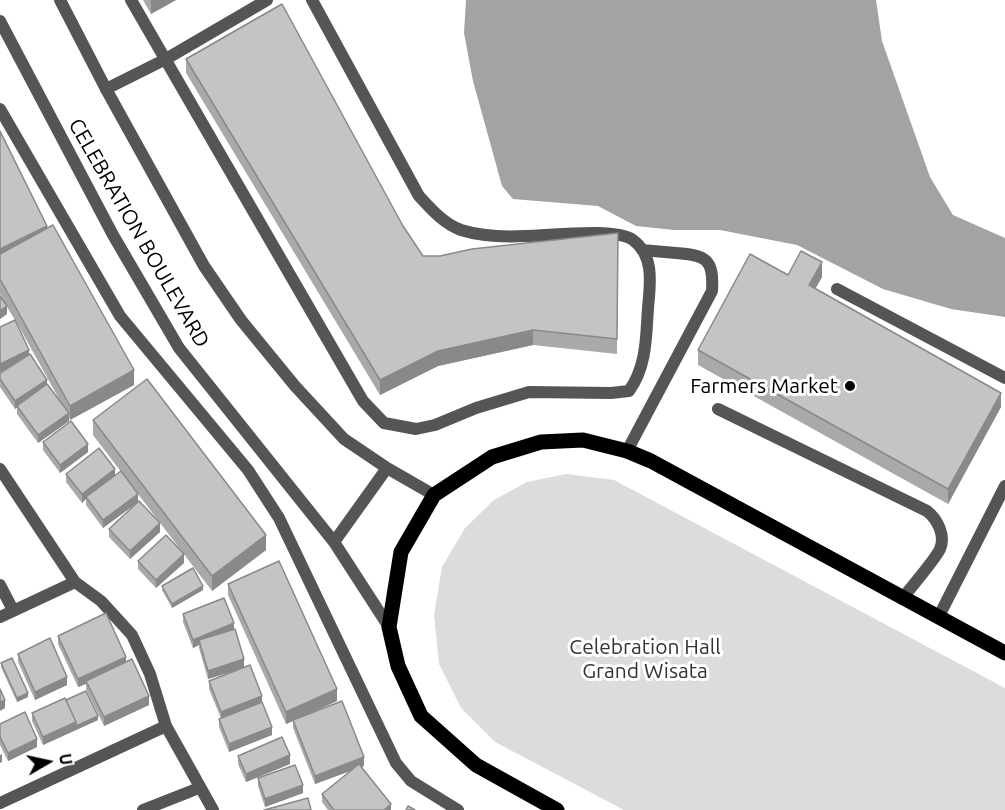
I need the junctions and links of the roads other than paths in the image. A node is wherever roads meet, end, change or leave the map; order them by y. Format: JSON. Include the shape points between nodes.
{"nodes":[{"id":1,"x":60,"y":0,"type":"edge"},
{"id":2,"x":131,"y":0,"type":"edge"},
{"id":3,"x":267,"y":0,"type":"edge"},
{"id":4,"x":312,"y":0,"type":"edge"},
{"id":5,"x":0,"y":21,"type":"edge"},
{"id":6,"x":166,"y":59,"type":"junction"},
{"id":7,"x":106,"y":89,"type":"junction"},
{"id":8,"x":0,"y":109,"type":"edge"},
{"id":9,"x":642,"y":250,"type":"junction"},
{"id":10,"x":837,"y":289,"type":"dead end"},
{"id":11,"x":1005,"y":378,"type":"edge"},
{"id":12,"x":718,"y":409,"type":"dead end"},
{"id":13,"x":627,"y":451,"type":"junction"},
{"id":14,"x":387,"y":468,"type":"junction"},
{"id":15,"x":0,"y":469,"type":"edge"},
{"id":16,"x":1005,"y":486,"type":"edge"},
{"id":17,"x":434,"y":495,"type":"junction"},
{"id":18,"x":334,"y":542,"type":"junction"},
{"id":19,"x":75,"y":582,"type":"junction"},
{"id":20,"x":0,"y":585,"type":"edge"},
{"id":21,"x":902,"y":599,"type":"junction"},
{"id":22,"x":13,"y":610,"type":"junction"},
{"id":23,"x":0,"y":616,"type":"edge"},
{"id":24,"x":938,"y":618,"type":"junction"},
{"id":25,"x":389,"y":627,"type":"junction"},
{"id":26,"x":1005,"y":653,"type":"edge"},
{"id":27,"x":166,"y":726,"type":"junction"},
{"id":28,"x":199,"y":788,"type":"junction"},
{"id":29,"x":0,"y":803,"type":"edge"},
{"id":30,"x":143,"y":810,"type":"edge"},
{"id":31,"x":213,"y":810,"type":"edge"},
{"id":32,"x":458,"y":810,"type":"edge"},
{"id":33,"x":556,"y":810,"type":"edge"}],
"edges":[{"from":1,"to":7,"type":"street","name":"CELEBRATION BOULEVARD"},
{"from":2,"to":6,"type":"street"},
{"from":3,"to":6,"type":"street"},
{"from":4,"to":9,"type":"street","via":[[419,196],[436,215],[460,230],[490,234],[522,237],[609,233],[632,239]]},
{"from":5,"to":18,"type":"street","name":"CELEBRATION BOULEVARD","via":[[113,235],[179,348]]},
{"from":6,"to":7,"type":"street"},
{"from":6,"to":9,"type":"street","via":[[363,401],[384,423],[416,429],[435,425],[529,392],[629,391],[643,362],[651,274]]},
{"from":7,"to":14,"type":"street","name":"CELEBRATION BOULEVARD","via":[[204,266],[241,320],[344,439]]},
{"from":8,"to":32,"type":"street","via":[[120,316],[248,470],[279,518],[396,763],[411,782]]},
{"from":9,"to":13,"type":"street","via":[[699,255],[707,261],[713,280],[712,291]]},
{"from":10,"to":11,"type":"street"},
{"from":12,"to":21,"type":"street","via":[[937,519],[941,548]]},
{"from":13,"to":17,"type":"main road","via":[[583,440],[541,442],[492,457]]},
{"from":13,"to":21,"type":"main road"},
{"from":14,"to":17,"type":"street","name":"CELEBRATION BOULEVARD"},
{"from":14,"to":18,"type":"street"},
{"from":15,"to":19,"type":"street"},
{"from":16,"to":24,"type":"street"},
{"from":17,"to":25,"type":"main road","via":[[401,552]]},
{"from":18,"to":25,"type":"street","name":"CELEBRATION BOULEVARD"},
{"from":19,"to":22,"type":"street"},
{"from":19,"to":27,"type":"street","via":[[101,601],[132,635],[150,674]]},
{"from":20,"to":22,"type":"street"},
{"from":21,"to":24,"type":"main road"},
{"from":22,"to":23,"type":"street"},
{"from":24,"to":26,"type":"main road"},
{"from":25,"to":33,"type":"main road","via":[[398,666],[422,716],[476,765]]},
{"from":27,"to":28,"type":"street"},
{"from":27,"to":29,"type":"street"},
{"from":28,"to":30,"type":"street"},
{"from":28,"to":31,"type":"street"}]}
